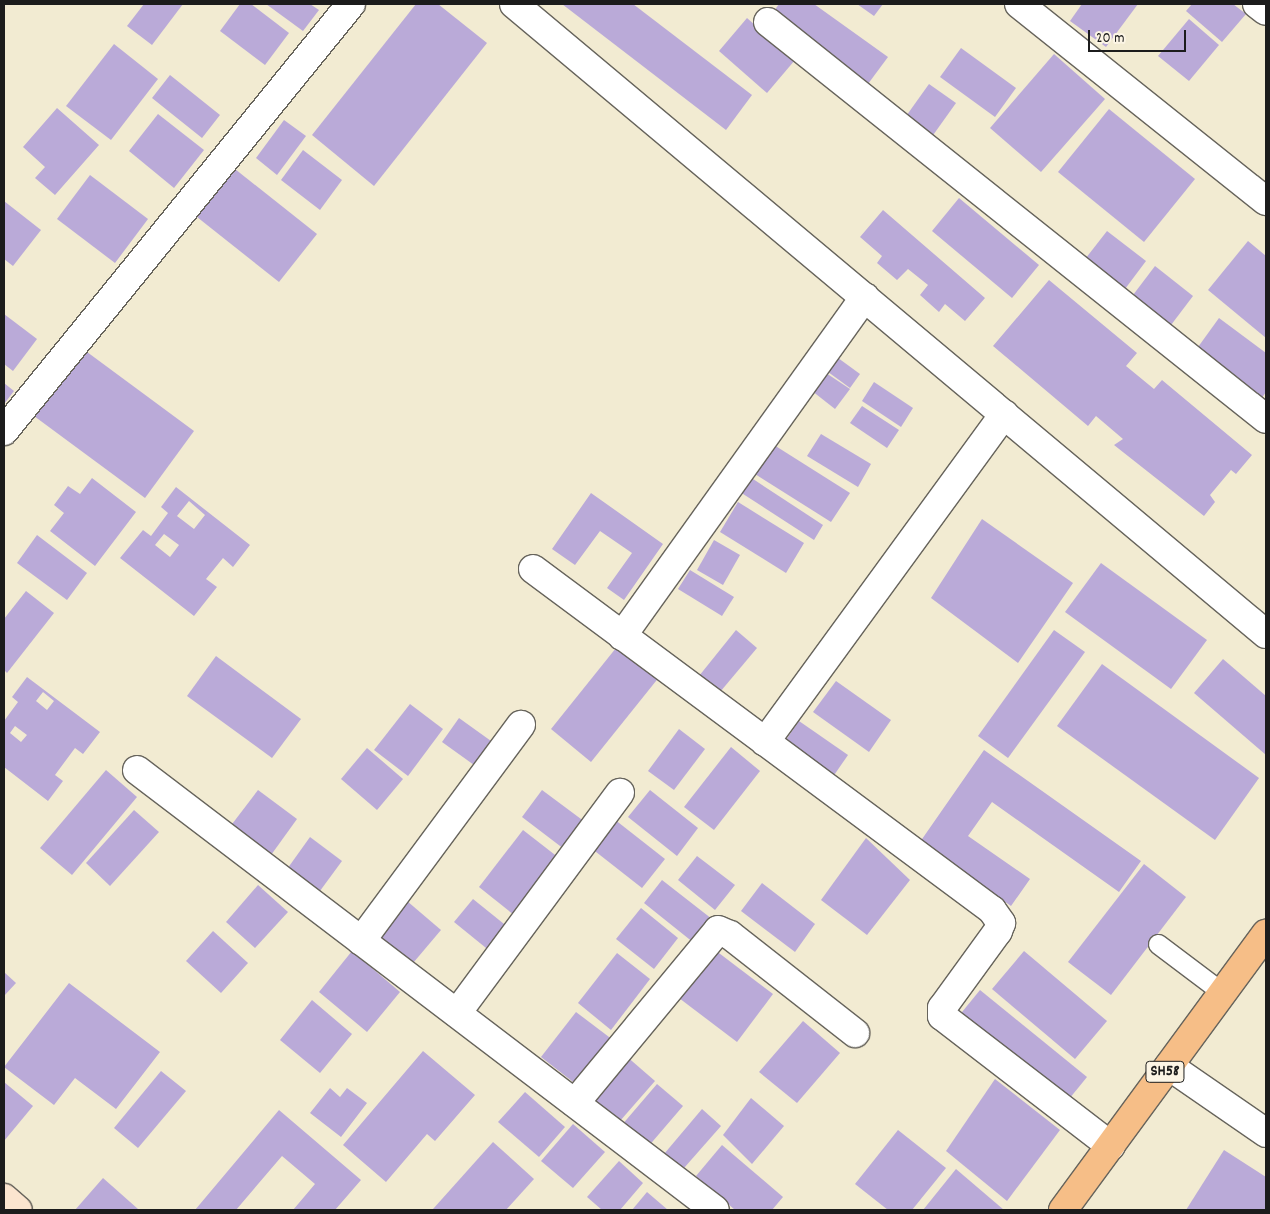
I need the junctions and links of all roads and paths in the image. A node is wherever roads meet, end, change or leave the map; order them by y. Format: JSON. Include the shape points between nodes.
{"nodes":[{"id":1,"x":351,"y":4,"type":"edge"},
{"id":2,"x":514,"y":4,"type":"edge"},
{"id":3,"x":1019,"y":4,"type":"edge"},
{"id":4,"x":1256,"y":4,"type":"edge"},
{"id":5,"x":1266,"y":11,"type":"edge"},
{"id":6,"x":768,"y":22,"type":"dead end"},
{"id":7,"x":1266,"y":201,"type":"edge"},
{"id":8,"x":865,"y":297,"type":"junction"},
{"id":9,"x":1004,"y":414,"type":"junction"},
{"id":10,"x":1266,"y":418,"type":"edge"},
{"id":11,"x":4,"y":431,"type":"edge"},
{"id":12,"x":534,"y":570,"type":"dead end"},
{"id":13,"x":1266,"y":634,"type":"edge"},
{"id":14,"x":622,"y":636,"type":"junction"},
{"id":15,"x":521,"y":725,"type":"dead end"},
{"id":16,"x":765,"y":742,"type":"junction"},
{"id":17,"x":137,"y":770,"type":"dead end"},
{"id":18,"x":620,"y":793,"type":"dead end"},
{"id":19,"x":1266,"y":934,"type":"edge"},
{"id":20,"x":361,"y":941,"type":"junction"},
{"id":21,"x":1158,"y":944,"type":"dead end"},
{"id":22,"x":1223,"y":993,"type":"junction"},
{"id":23,"x":457,"y":1013,"type":"junction"},
{"id":24,"x":855,"y":1033,"type":"dead end"},
{"id":25,"x":1169,"y":1066,"type":"junction"},
{"id":26,"x":575,"y":1102,"type":"junction"},
{"id":27,"x":1266,"y":1133,"type":"edge"},
{"id":28,"x":1111,"y":1146,"type":"junction"},
{"id":29,"x":4,"y":1198,"type":"edge"},
{"id":30,"x":18,"y":1210,"type":"edge"},
{"id":31,"x":715,"y":1210,"type":"edge"},
{"id":32,"x":1063,"y":1210,"type":"edge"}],
"edges":[{"from":1,"to":11,"type":"street"},
{"from":2,"to":8,"type":"street"},
{"from":3,"to":7,"type":"street"},
{"from":4,"to":5,"type":"street"},
{"from":6,"to":10,"type":"street"},
{"from":8,"to":9,"type":"street"},
{"from":8,"to":14,"type":"street"},
{"from":9,"to":13,"type":"street"},
{"from":9,"to":16,"type":"street"},
{"from":12,"to":14,"type":"street"},
{"from":14,"to":16,"type":"street"},
{"from":15,"to":20,"type":"street"},
{"from":16,"to":28,"type":"street","via":[[992,910],[1001,923],[998,931],[942,1008],[942,1016]]},
{"from":17,"to":20,"type":"street"},
{"from":18,"to":23,"type":"street"},
{"from":19,"to":22,"type":"main road","number":"SH58"},
{"from":20,"to":23,"type":"street"},
{"from":21,"to":22,"type":"lane"},
{"from":22,"to":25,"type":"main road","number":"SH58"},
{"from":23,"to":26,"type":"street"},
{"from":24,"to":26,"type":"street","via":[[730,935],[718,930]]},
{"from":25,"to":27,"type":"street"},
{"from":25,"to":28,"type":"main road","number":"SH58"},
{"from":26,"to":31,"type":"street"},
{"from":28,"to":32,"type":"main road","number":"SH58"},
{"from":29,"to":30,"type":"main road"}]}
